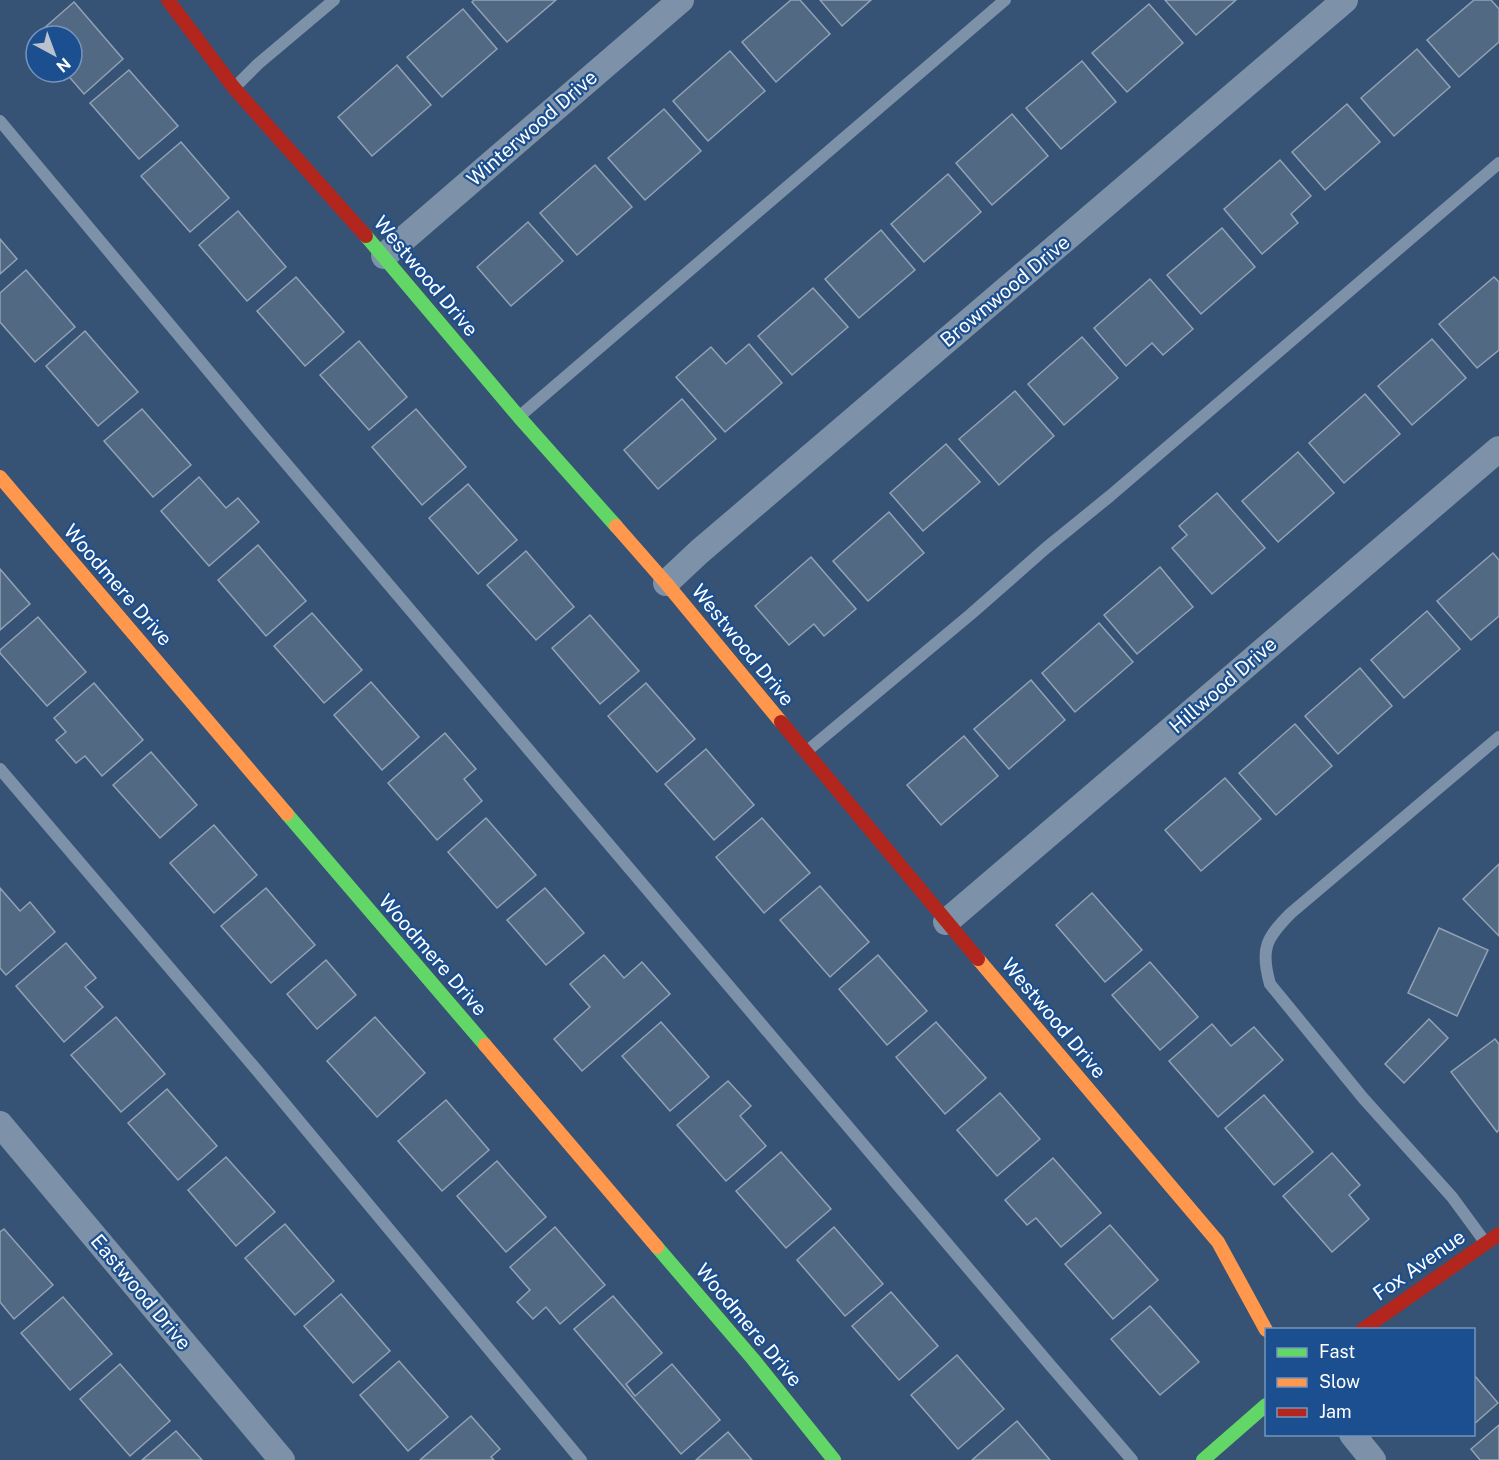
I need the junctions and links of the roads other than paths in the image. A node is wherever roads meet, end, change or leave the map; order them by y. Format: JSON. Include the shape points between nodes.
{"nodes":[{"id":1,"x":168,"y":0,"type":"edge"},
{"id":2,"x":334,"y":0,"type":"edge"},
{"id":3,"x":681,"y":0,"type":"edge"},
{"id":4,"x":1005,"y":0,"type":"edge"},
{"id":5,"x":1345,"y":0,"type":"edge"},
{"id":6,"x":234,"y":88,"type":"junction"},
{"id":7,"x":0,"y":122,"type":"edge"},
{"id":8,"x":1499,"y":163,"type":"edge"},
{"id":9,"x":384,"y":256,"type":"junction"},
{"id":10,"x":519,"y":417,"type":"junction"},
{"id":11,"x":1499,"y":449,"type":"edge"},
{"id":12,"x":0,"y":477,"type":"edge"},
{"id":13,"x":666,"y":583,"type":"junction"},
{"id":14,"x":1499,"y":738,"type":"edge"},
{"id":15,"x":806,"y":752,"type":"junction"},
{"id":16,"x":0,"y":769,"type":"edge"},
{"id":17,"x":946,"y":922,"type":"junction"},
{"id":18,"x":0,"y":1124,"type":"edge"},
{"id":19,"x":1499,"y":1234,"type":"edge"},
{"id":20,"x":1485,"y":1242,"type":"junction"},
{"id":21,"x":1265,"y":1328,"type":"edge"},
{"id":22,"x":1363,"y":1328,"type":"edge"},
{"id":23,"x":1265,"y":1406,"type":"edge"},
{"id":24,"x":1354,"y":1436,"type":"edge"},
{"id":25,"x":282,"y":1460,"type":"edge"},
{"id":26,"x":581,"y":1460,"type":"edge"},
{"id":27,"x":834,"y":1460,"type":"edge"},
{"id":28,"x":1132,"y":1460,"type":"edge"},
{"id":29,"x":1203,"y":1460,"type":"edge"},
{"id":30,"x":1373,"y":1460,"type":"edge"}],
"edges":[{"from":1,"to":6,"type":"street","name":"Westwood Drive"},
{"from":2,"to":6,"type":"lane"},
{"from":3,"to":9,"type":"street","name":"Winterwood Drive"},
{"from":4,"to":10,"type":"lane"},
{"from":5,"to":13,"type":"street","name":"Brownwood Drive"},
{"from":6,"to":9,"type":"street","name":"Westwood Drive"},
{"from":7,"to":28,"type":"lane"},
{"from":8,"to":15,"type":"lane"},
{"from":9,"to":10,"type":"street","name":"Westwood Drive"},
{"from":10,"to":13,"type":"street","name":"Westwood Drive"},
{"from":11,"to":17,"type":"street","name":"Hillwood Drive"},
{"from":12,"to":27,"type":"street","name":"Woodmere Drive","via":[[738,1341]]},
{"from":13,"to":15,"type":"street","name":"Westwood Drive"},
{"from":14,"to":20,"type":"lane","via":[[1291,913],[1273,933],[1264,954],[1270,984],[1363,1098],[1452,1197]]},
{"from":15,"to":17,"type":"street","name":"Westwood Drive"},
{"from":16,"to":26,"type":"lane"},
{"from":17,"to":21,"type":"street","name":"Westwood Drive","via":[[1218,1242]]},
{"from":18,"to":25,"type":"street","name":"Eastwood Drive"},
{"from":19,"to":20,"type":"street","name":"Fox Avenue"},
{"from":20,"to":22,"type":"street","name":"Fox Avenue"},
{"from":23,"to":29,"type":"street"},
{"from":24,"to":30,"type":"street"}]}
